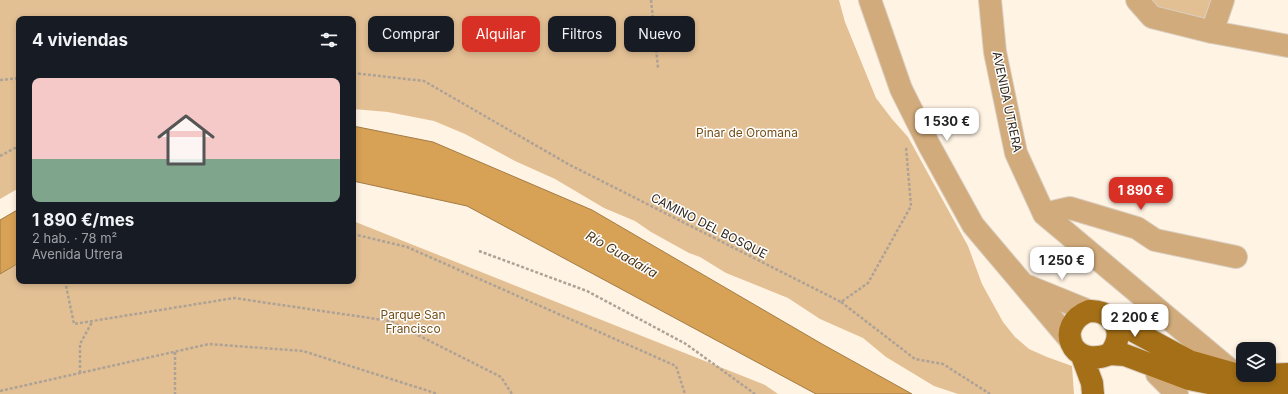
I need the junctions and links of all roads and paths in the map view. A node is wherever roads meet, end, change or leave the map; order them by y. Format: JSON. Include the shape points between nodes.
{"nodes":[{"id":1,"x":651,"y":0,"type":"edge"},
{"id":2,"x":870,"y":0,"type":"edge"},
{"id":3,"x":990,"y":0,"type":"edge"},
{"id":4,"x":1137,"y":0,"type":"edge"},
{"id":5,"x":1223,"y":0,"type":"edge"},
{"id":6,"x":1212,"y":32,"type":"junction"},
{"id":7,"x":1288,"y":46,"type":"edge"},
{"id":8,"x":658,"y":68,"type":"dead end"},
{"id":9,"x":356,"y":73,"type":"edge"},
{"id":10,"x":16,"y":78,"type":"edge"},
{"id":11,"x":0,"y":80,"type":"edge"},
{"id":12,"x":906,"y":143,"type":"dead end"},
{"id":13,"x":16,"y":148,"type":"edge"},
{"id":14,"x":0,"y":156,"type":"edge"},
{"id":15,"x":1044,"y":214,"type":"junction"},
{"id":16,"x":356,"y":235,"type":"edge"},
{"id":17,"x":479,"y":251,"type":"dead end"},
{"id":18,"x":1236,"y":257,"type":"dead end"},
{"id":19,"x":1022,"y":283,"type":"junction"},
{"id":20,"x":66,"y":284,"type":"edge"},
{"id":21,"x":840,"y":302,"type":"junction"},
{"id":22,"x":1089,"y":311,"type":"junction"},
{"id":23,"x":1113,"y":320,"type":"junction"},
{"id":24,"x":93,"y":321,"type":"junction"},
{"id":25,"x":1076,"y":348,"type":"junction"},
{"id":26,"x":175,"y":352,"type":"junction"},
{"id":27,"x":1107,"y":355,"type":"junction"},
{"id":28,"x":1236,"y":372,"type":"edge"},
{"id":29,"x":80,"y":373,"type":"junction"},
{"id":30,"x":1236,"y":373,"type":"edge"},
{"id":31,"x":1157,"y":374,"type":"dead end"},
{"id":32,"x":1276,"y":374,"type":"edge"},
{"id":33,"x":1288,"y":374,"type":"edge"},
{"id":34,"x":1093,"y":389,"type":"edge"},
{"id":35,"x":0,"y":390,"type":"edge"},
{"id":36,"x":1288,"y":392,"type":"edge"},
{"id":37,"x":175,"y":394,"type":"edge"},
{"id":38,"x":438,"y":394,"type":"edge"},
{"id":39,"x":512,"y":394,"type":"edge"},
{"id":40,"x":685,"y":394,"type":"edge"},
{"id":41,"x":755,"y":394,"type":"edge"},
{"id":42,"x":990,"y":394,"type":"edge"},
{"id":43,"x":1176,"y":394,"type":"edge"},
{"id":44,"x":1264,"y":394,"type":"edge"},
{"id":45,"x":1269,"y":394,"type":"edge"}],
"edges":[{"from":1,"to":8,"type":"path"},
{"from":2,"to":19,"type":"street","via":[[901,89],[929,144],[973,225]]},
{"from":3,"to":15,"type":"street","name":"AVENIDA UTRERA","via":[[995,52],[1016,153]]},
{"from":4,"to":6,"type":"street","via":[[1152,17]]},
{"from":5,"to":6,"type":"street"},
{"from":6,"to":7,"type":"street"},
{"from":9,"to":21,"type":"path","name":"CAMINO DEL BOSQUE","via":[[424,81],[568,164]]},
{"from":10,"to":11,"type":"path"},
{"from":12,"to":21,"type":"path","via":[[911,206],[868,283]]},
{"from":13,"to":14,"type":"path"},
{"from":15,"to":18,"type":"street","via":[[1070,208],[1137,228],[1155,240]]},
{"from":15,"to":28,"type":"street","name":"AVENIDA UTRERA"},
{"from":16,"to":40,"type":"path","via":[[407,247],[676,366]]},
{"from":17,"to":41,"type":"path","via":[[587,291],[686,344]]},
{"from":19,"to":22,"type":"street"},
{"from":19,"to":25,"type":"street"},
{"from":20,"to":24,"type":"path","via":[[74,324]]},
{"from":21,"to":42,"type":"path","name":"CAMINO DEL BOSQUE","via":[[915,359],[943,364]]},
{"from":22,"to":23,"type":"main road","via":[[1102,312]]},
{"from":22,"to":25,"type":"main road","via":[[1081,314],[1071,326],[1069,333]]},
{"from":23,"to":27,"type":"main road","via":[[1117,340]]},
{"from":23,"to":30,"type":"main road","via":[[1189,361]]},
{"from":24,"to":29,"type":"path","via":[[80,344]]},
{"from":24,"to":39,"type":"path","via":[[234,298],[390,321],[501,377]]},
{"from":25,"to":27,"type":"main road","via":[[1090,358]]},
{"from":25,"to":34,"type":"main road"},
{"from":26,"to":29,"type":"path"},
{"from":26,"to":37,"type":"path"},
{"from":26,"to":38,"type":"path","via":[[209,344],[303,351]]},
{"from":27,"to":34,"type":"main road"},
{"from":27,"to":44,"type":"main road","via":[[1125,355],[1189,379]]},
{"from":29,"to":35,"type":"path"},
{"from":31,"to":43,"type":"street"},
{"from":32,"to":33,"type":"main road"},
{"from":36,"to":45,"type":"main road"}]}
